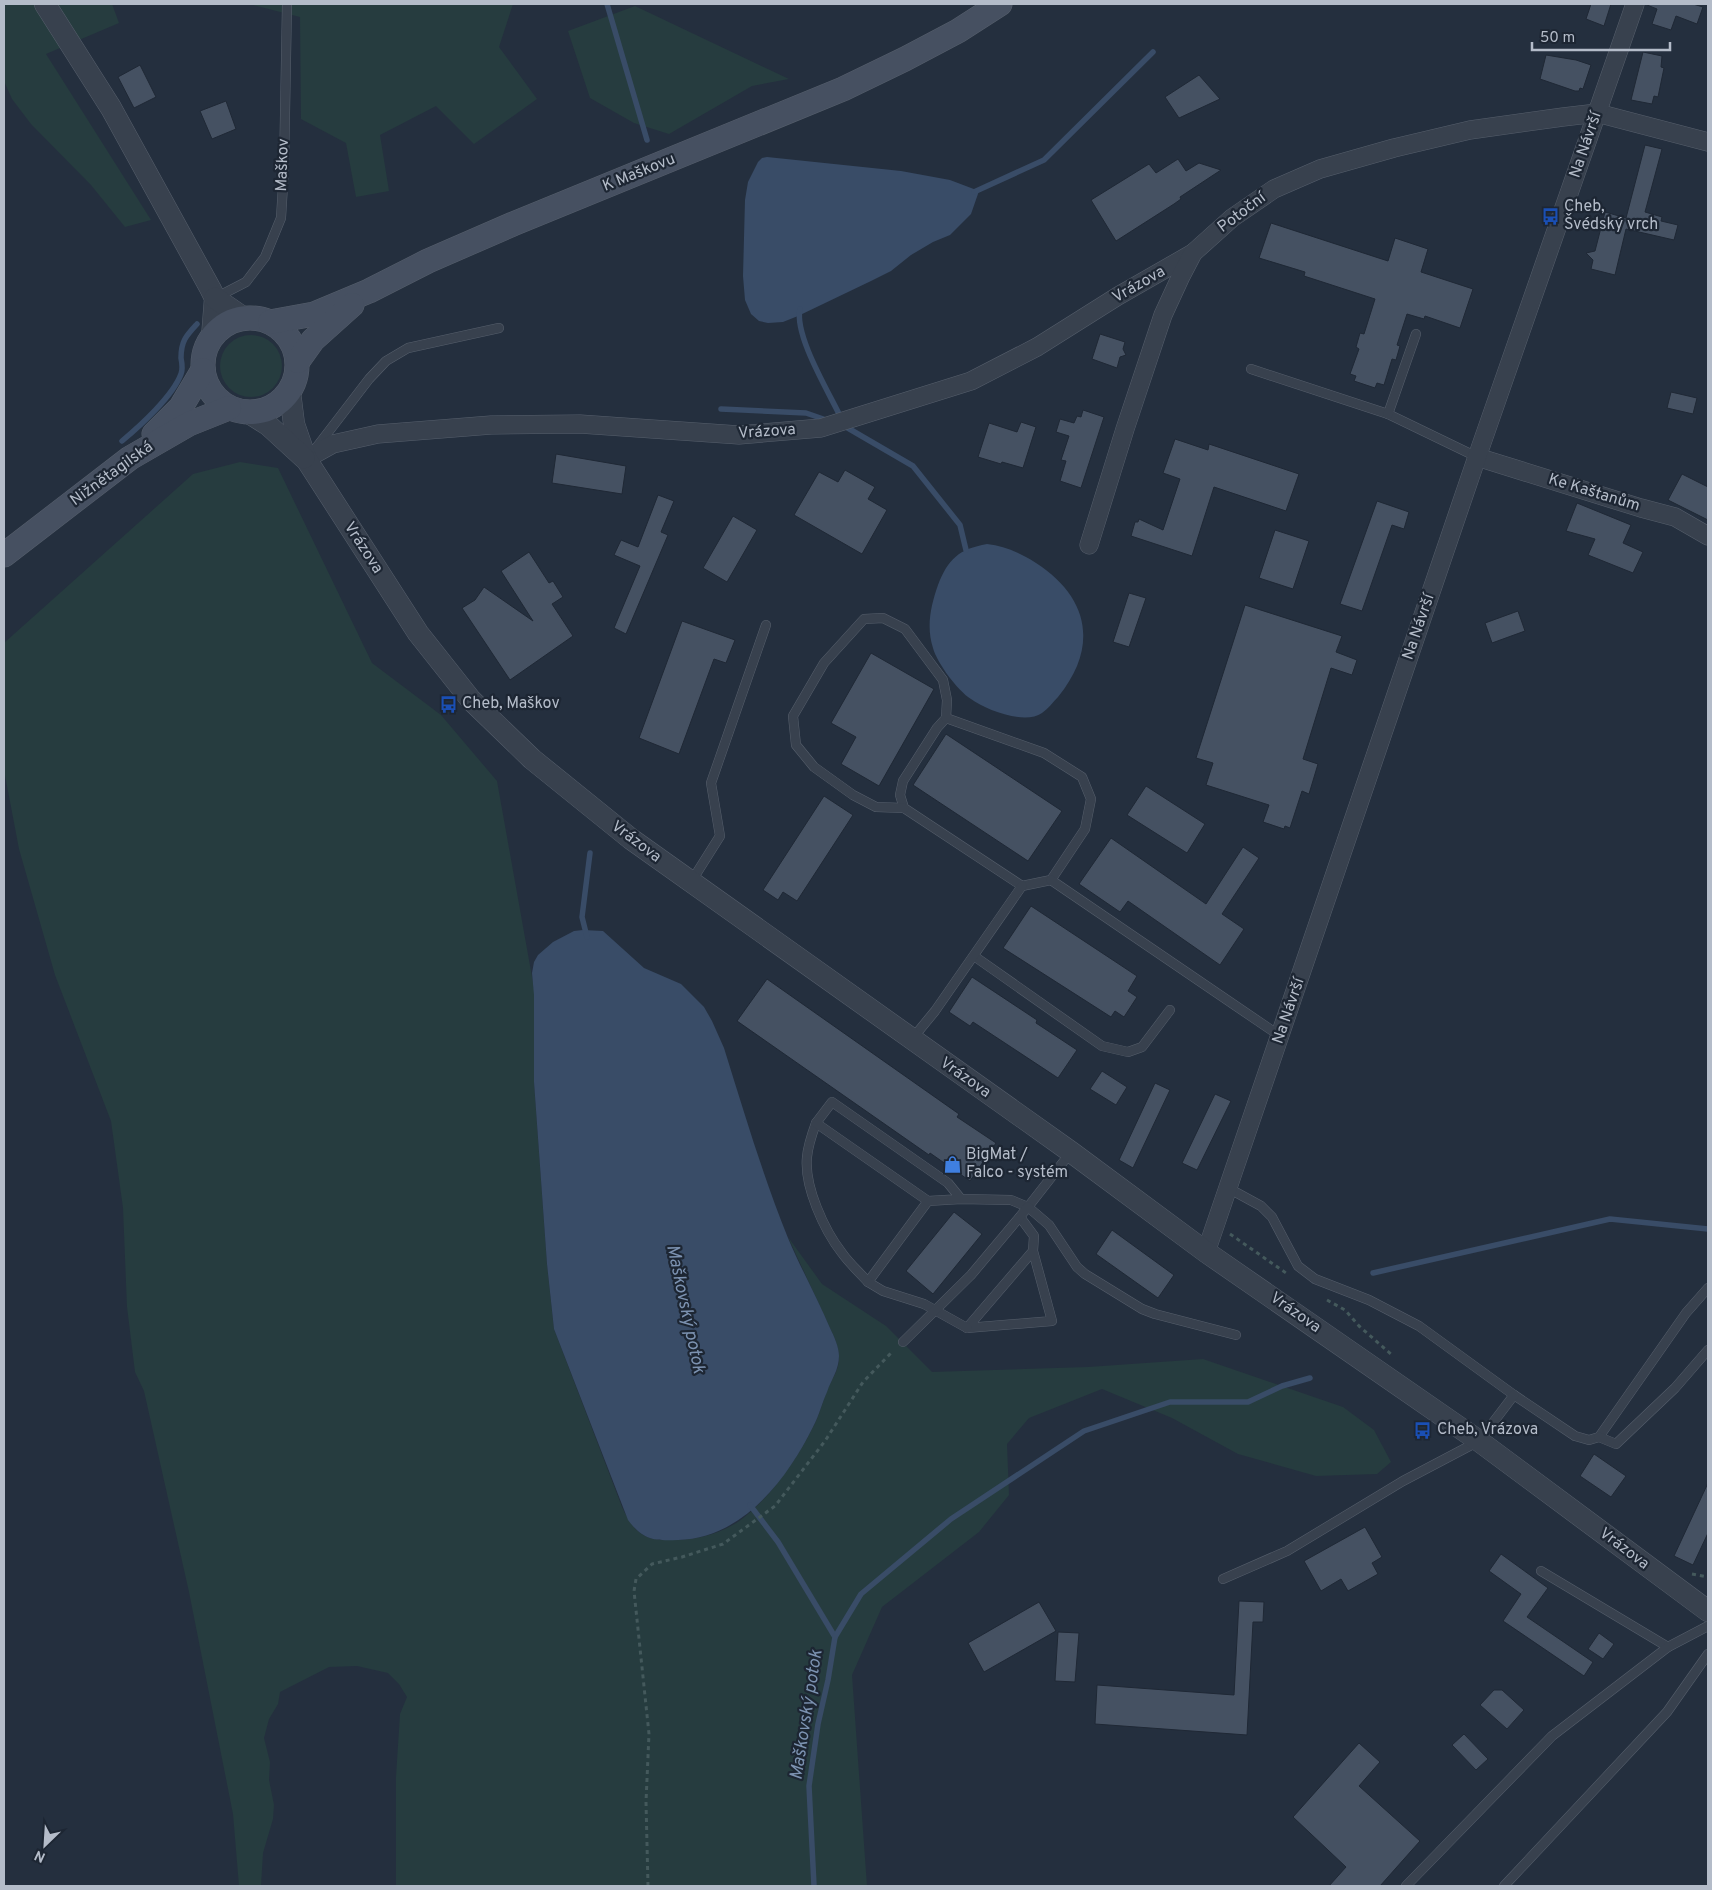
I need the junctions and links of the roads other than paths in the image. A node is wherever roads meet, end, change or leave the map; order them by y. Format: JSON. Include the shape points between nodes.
{"nodes":[{"id":1,"x":46,"y":4,"type":"edge"},
{"id":2,"x":287,"y":4,"type":"edge"},
{"id":3,"x":1000,"y":4,"type":"edge"},
{"id":4,"x":1635,"y":4,"type":"edge"},
{"id":5,"x":1597,"y":113,"type":"junction"},
{"id":6,"x":1708,"y":142,"type":"edge"},
{"id":7,"x":1193,"y":253,"type":"junction"},
{"id":8,"x":369,"y":291,"type":"junction"},
{"id":9,"x":215,"y":298,"type":"junction"},
{"id":10,"x":244,"y":318,"type":"junction"},
{"id":11,"x":270,"y":322,"type":"junction"},
{"id":12,"x":499,"y":328,"type":"dead end"},
{"id":13,"x":1416,"y":334,"type":"dead end"},
{"id":14,"x":212,"y":338,"type":"junction"},
{"id":15,"x":298,"y":361,"type":"junction"},
{"id":16,"x":1251,"y":368,"type":"dead end"},
{"id":17,"x":203,"y":370,"type":"junction"},
{"id":18,"x":290,"y":392,"type":"junction"},
{"id":19,"x":239,"y":410,"type":"junction"},
{"id":20,"x":1388,"y":414,"type":"junction"},
{"id":21,"x":1477,"y":457,"type":"junction"},
{"id":22,"x":130,"y":458,"type":"junction"},
{"id":23,"x":306,"y":459,"type":"junction"},
{"id":24,"x":1708,"y":536,"type":"edge"},
{"id":25,"x":1089,"y":545,"type":"dead end"},
{"id":26,"x":4,"y":556,"type":"edge"},
{"id":27,"x":766,"y":625,"type":"dead end"},
{"id":28,"x":946,"y":718,"type":"junction"},
{"id":29,"x":904,"y":808,"type":"junction"},
{"id":30,"x":1050,"y":880,"type":"junction"},
{"id":31,"x":691,"y":882,"type":"junction"},
{"id":32,"x":1022,"y":886,"type":"junction"},
{"id":33,"x":974,"y":956,"type":"junction"},
{"id":34,"x":1170,"y":1010,"type":"dead end"},
{"id":35,"x":1280,"y":1036,"type":"junction"},
{"id":36,"x":911,"y":1040,"type":"junction"},
{"id":37,"x":816,"y":1123,"type":"junction"},
{"id":38,"x":1071,"y":1152,"type":"junction"},
{"id":39,"x":1228,"y":1188,"type":"junction"},
{"id":40,"x":961,"y":1198,"type":"junction"},
{"id":41,"x":928,"y":1201,"type":"junction"},
{"id":42,"x":1028,"y":1207,"type":"junction"},
{"id":43,"x":1020,"y":1217,"type":"junction"},
{"id":44,"x":1033,"y":1251,"type":"junction"},
{"id":45,"x":1206,"y":1252,"type":"junction"},
{"id":46,"x":868,"y":1282,"type":"junction"},
{"id":47,"x":1708,"y":1288,"type":"edge"},
{"id":48,"x":936,"y":1311,"type":"junction"},
{"id":49,"x":967,"y":1328,"type":"junction"},
{"id":50,"x":1236,"y":1335,"type":"dead end"},
{"id":51,"x":903,"y":1342,"type":"road end"},
{"id":52,"x":1708,"y":1350,"type":"edge"},
{"id":53,"x":1514,"y":1395,"type":"junction"},
{"id":54,"x":1599,"y":1437,"type":"junction"},
{"id":55,"x":1479,"y":1441,"type":"junction"},
{"id":56,"x":1541,"y":1571,"type":"dead end"},
{"id":57,"x":1223,"y":1579,"type":"dead end"},
{"id":58,"x":1708,"y":1611,"type":"edge"},
{"id":59,"x":1708,"y":1626,"type":"edge"},
{"id":60,"x":1668,"y":1647,"type":"junction"},
{"id":61,"x":1708,"y":1654,"type":"edge"},
{"id":62,"x":1406,"y":1886,"type":"edge"},
{"id":63,"x":1504,"y":1886,"type":"edge"}],
"edges":[{"from":1,"to":9,"type":"street","via":[[112,108]]},
{"from":2,"to":9,"type":"lane","name":"Maškov","via":[[281,218],[265,257],[246,282]]},
{"from":3,"to":8,"type":"main road","name":"K Maškovu","via":[[958,31],[843,89],[513,224]]},
{"from":4,"to":5,"type":"street","name":"Na Návrší"},
{"from":5,"to":6,"type":"street"},
{"from":5,"to":7,"type":"street","name":"Potoční","via":[[1470,130],[1320,169],[1274,189],[1232,218]]},
{"from":5,"to":21,"type":"street","name":"Na Návrší"},
{"from":7,"to":23,"type":"street","name":"Vrázova","via":[[1037,347],[971,381],[821,428],[739,435],[580,424],[492,425],[378,434],[333,444]]},
{"from":7,"to":25,"type":"street","name":"Potoční","via":[[1163,315]]},
{"from":8,"to":11,"type":"main road","name":"K Maškovu","via":[[314,314]]},
{"from":8,"to":15,"type":"main road","via":[[313,340]]},
{"from":9,"to":10,"type":"street"},
{"from":9,"to":14,"type":"street"},
{"from":10,"to":11,"type":"main road"},
{"from":10,"to":14,"type":"main road","via":[[220,328]]},
{"from":11,"to":15,"type":"main road","via":[[289,338]]},
{"from":12,"to":23,"type":"lane","via":[[408,348],[386,361]]},
{"from":13,"to":20,"type":"lane"},
{"from":14,"to":17,"type":"main road","via":[[206,347]]},
{"from":15,"to":18,"type":"main road","via":[[295,383]]},
{"from":16,"to":20,"type":"lane"},
{"from":17,"to":19,"type":"main road","via":[[207,386],[216,398]]},
{"from":17,"to":22,"type":"main road","via":[[181,407]]},
{"from":18,"to":19,"type":"main road","via":[[279,404],[265,411]]},
{"from":18,"to":23,"type":"street","name":"Vrázova","via":[[294,424]]},
{"from":19,"to":22,"type":"main road","name":"Nižnětagilská","via":[[189,424]]},
{"from":19,"to":23,"type":"street","via":[[268,425]]},
{"from":20,"to":21,"type":"lane"},
{"from":21,"to":24,"type":"street","name":"Ke Kaštanům","via":[[1675,517]]},
{"from":21,"to":35,"type":"street","name":"Na Návrší"},
{"from":22,"to":26,"type":"main road","name":"Nižnětagilská"},
{"from":23,"to":31,"type":"street","name":"Vrázova","via":[[418,633],[471,700],[532,759],[631,839]]},
{"from":27,"to":31,"type":"lane","via":[[711,784],[720,836]]},
{"from":28,"to":29,"type":"lane","via":[[903,781],[900,795]]},
{"from":28,"to":29,"type":"lane","via":[[947,700],[942,680],[905,629],[883,618],[864,619],[824,663],[793,716],[796,745],[814,768],[876,807]]},
{"from":28,"to":30,"type":"lane","via":[[1044,752],[1082,777],[1091,798],[1085,829]]},
{"from":29,"to":32,"type":"lane"},
{"from":30,"to":32,"type":"lane"},
{"from":30,"to":35,"type":"lane"},
{"from":31,"to":36,"type":"street","name":"Vrázova"},
{"from":32,"to":33,"type":"lane"},
{"from":33,"to":34,"type":"lane","via":[[1102,1046],[1128,1052],[1142,1047]]},
{"from":33,"to":36,"type":"lane","via":[[936,1011]]},
{"from":35,"to":39,"type":"street","name":"Na Návrší"},
{"from":36,"to":38,"type":"street","name":"Vrázova"},
{"from":37,"to":40,"type":"lane","via":[[832,1102],[948,1183]]},
{"from":37,"to":41,"type":"lane"},
{"from":37,"to":46,"type":"lane","via":[[807,1158],[808,1182],[818,1211],[841,1253]]},
{"from":38,"to":42,"type":"lane"},
{"from":38,"to":45,"type":"street","name":"Vrázova"},
{"from":39,"to":45,"type":"street","name":"Na Návrší"},
{"from":39,"to":53,"type":"lane","via":[[1261,1206],[1272,1217],[1298,1266],[1315,1279],[1369,1300],[1419,1326]]},
{"from":40,"to":41,"type":"lane"},
{"from":40,"to":42,"type":"lane","via":[[1011,1200]]},
{"from":41,"to":46,"type":"lane"},
{"from":42,"to":43,"type":"lane"},
{"from":42,"to":50,"type":"lane","via":[[1049,1225],[1085,1274],[1142,1309]]},
{"from":43,"to":44,"type":"lane","via":[[1034,1236]]},
{"from":43,"to":48,"type":"lane"},
{"from":44,"to":49,"type":"lane"},
{"from":44,"to":49,"type":"lane","via":[[1052,1321]]},
{"from":45,"to":55,"type":"street","name":"Vrázova"},
{"from":46,"to":48,"type":"lane"},
{"from":47,"to":54,"type":"lane","via":[[1686,1313]]},
{"from":48,"to":49,"type":"lane"},
{"from":48,"to":51,"type":"lane"},
{"from":52,"to":54,"type":"lane","via":[[1675,1388],[1616,1444]]},
{"from":53,"to":54,"type":"lane","via":[[1575,1436],[1589,1440]]},
{"from":53,"to":55,"type":"lane"},
{"from":55,"to":57,"type":"lane","via":[[1404,1481],[1287,1551]]},
{"from":55,"to":58,"type":"street","name":"Vrázova"},
{"from":56,"to":60,"type":"lane"},
{"from":59,"to":60,"type":"lane"},
{"from":60,"to":62,"type":"lane","via":[[1552,1736]]},
{"from":61,"to":63,"type":"lane","via":[[1668,1712]]}]}
